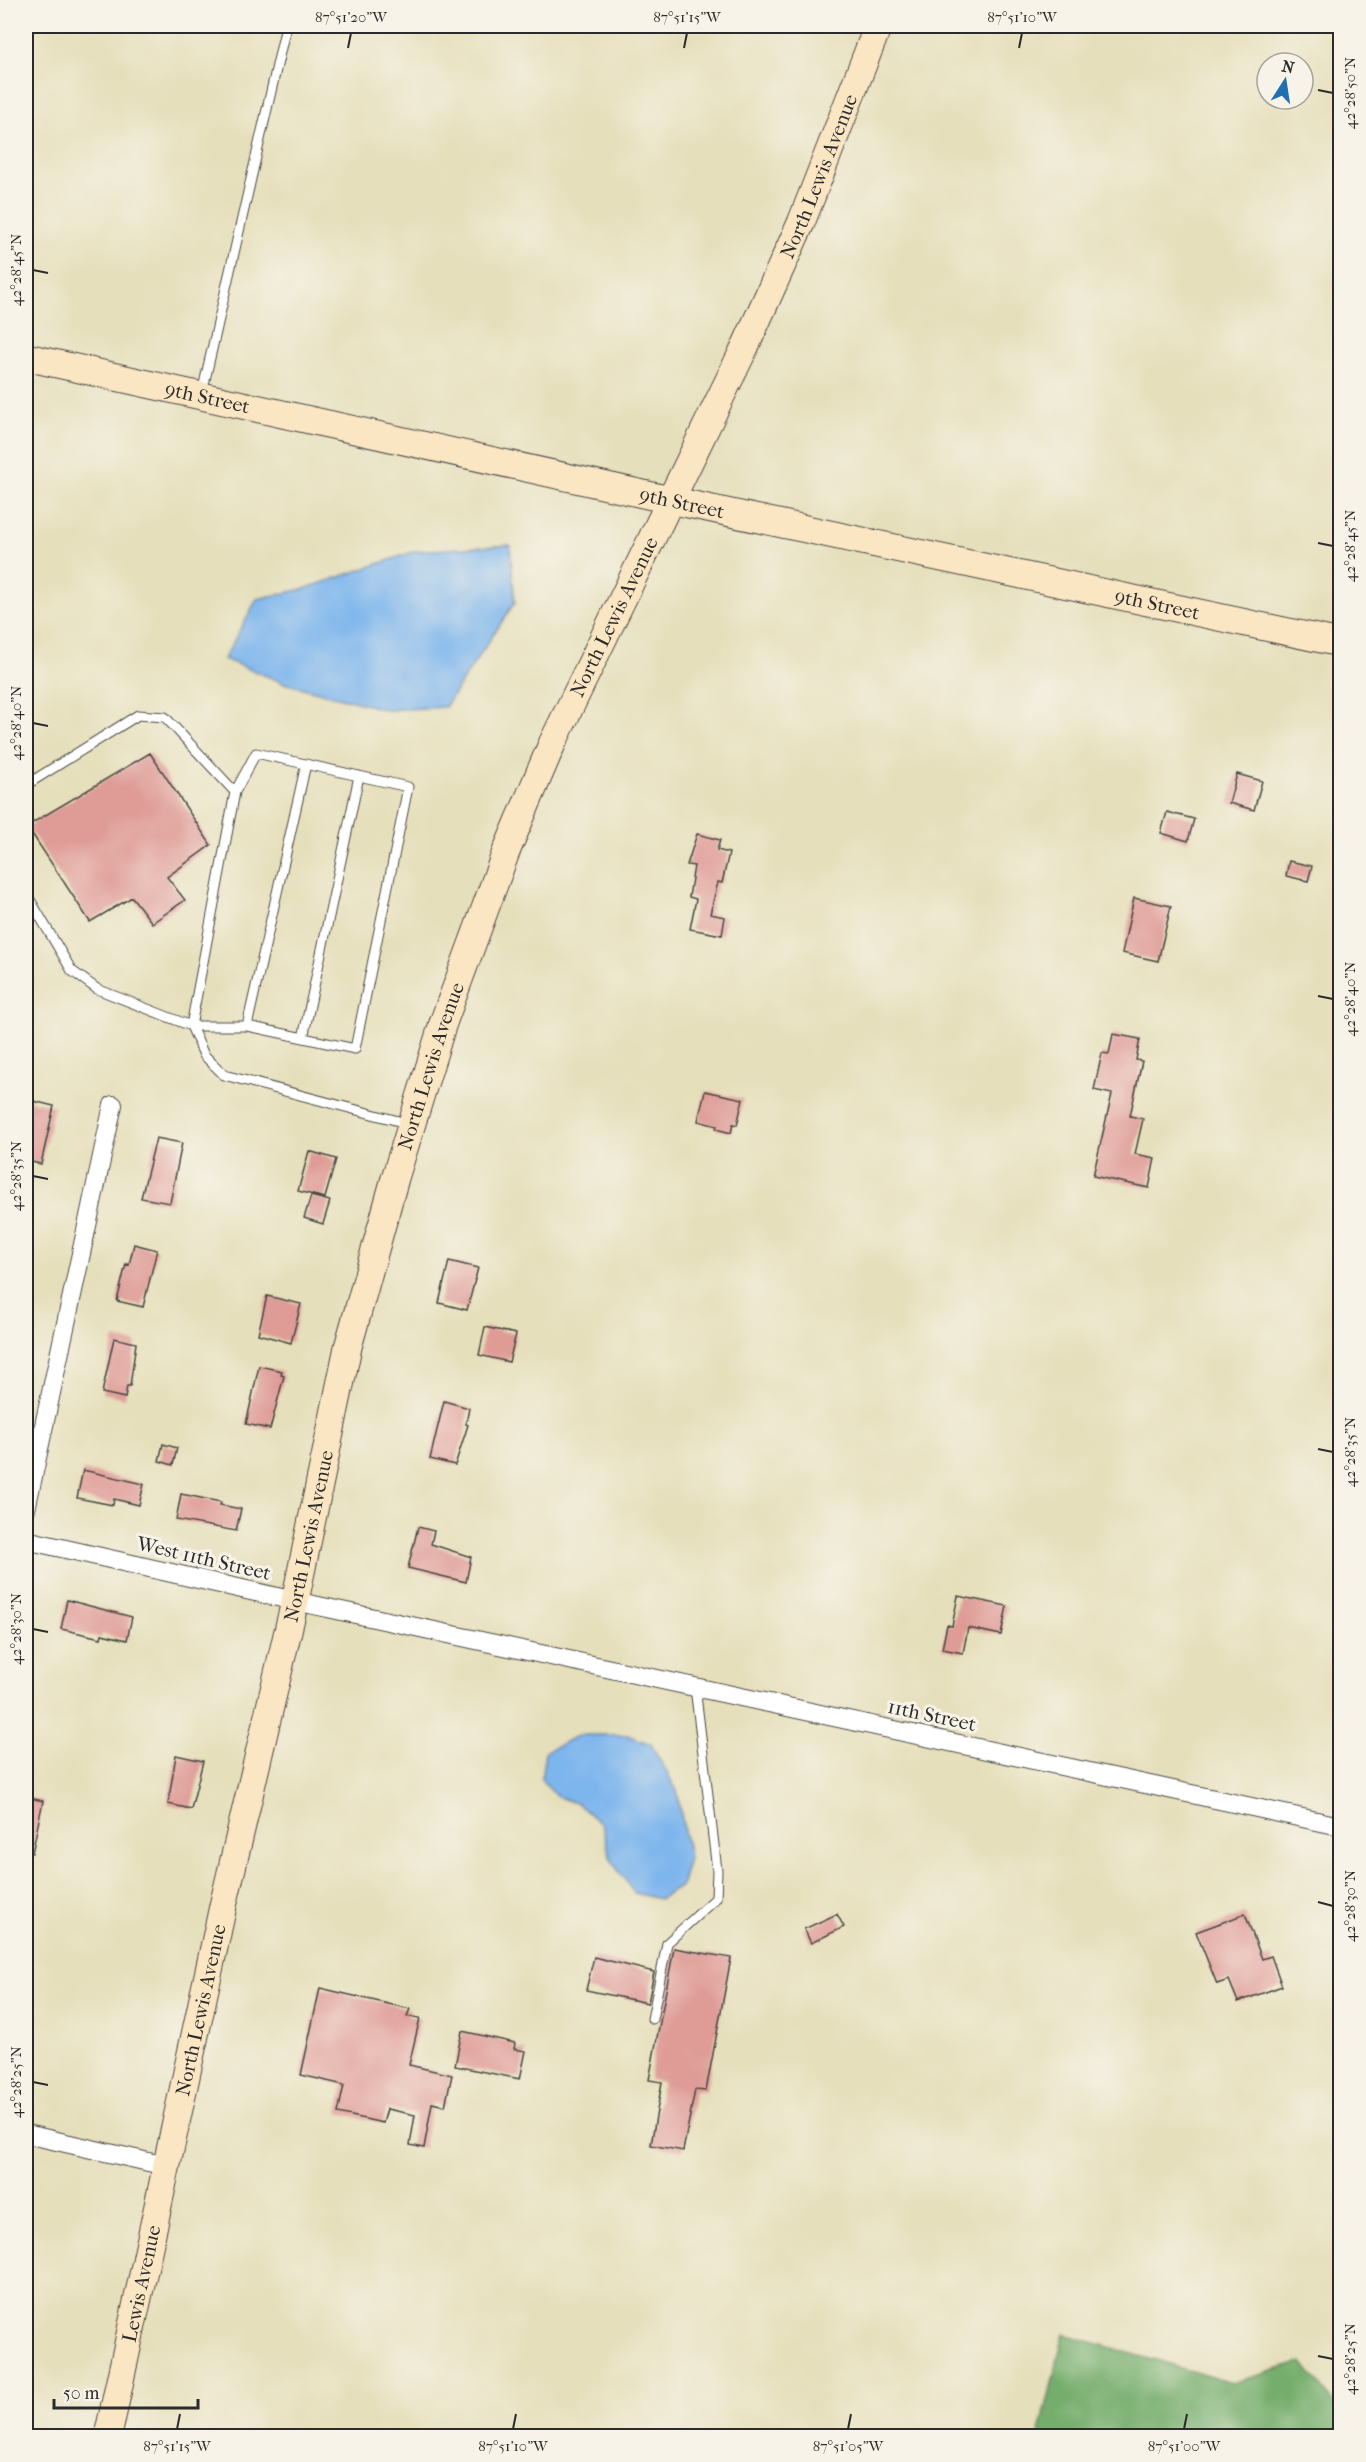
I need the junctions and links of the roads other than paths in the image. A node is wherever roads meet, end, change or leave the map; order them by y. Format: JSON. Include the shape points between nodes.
{"nodes":[{"id":1,"x":286,"y":26,"type":"edge"},
{"id":2,"x":878,"y":26,"type":"edge"},
{"id":3,"x":26,"y":357,"type":"edge"},
{"id":4,"x":201,"y":396,"type":"junction"},
{"id":5,"x":670,"y":500,"type":"junction"},
{"id":6,"x":1341,"y":643,"type":"edge"},
{"id":7,"x":306,"y":764,"type":"junction"},
{"id":8,"x":359,"y":776,"type":"junction"},
{"id":9,"x":26,"y":785,"type":"edge"},
{"id":10,"x":235,"y":792,"type":"junction"},
{"id":11,"x":26,"y":893,"type":"edge"},
{"id":12,"x":191,"y":1026,"type":"junction"},
{"id":13,"x":247,"y":1026,"type":"junction"},
{"id":14,"x":303,"y":1038,"type":"junction"},
{"id":15,"x":112,"y":1106,"type":"dead end"},
{"id":16,"x":412,"y":1124,"type":"junction"},
{"id":17,"x":26,"y":1509,"type":"edge"},
{"id":18,"x":26,"y":1540,"type":"edge"},
{"id":19,"x":295,"y":1601,"type":"junction"},
{"id":20,"x":514,"y":1648,"type":"joint"},
{"id":21,"x":695,"y":1687,"type":"junction"},
{"id":22,"x":1341,"y":1826,"type":"edge"},
{"id":23,"x":652,"y":2019,"type":"dead end"},
{"id":24,"x":26,"y":2134,"type":"edge"},
{"id":25,"x":166,"y":2166,"type":"junction"},
{"id":26,"x":108,"y":2436,"type":"edge"}],
"edges":[{"from":1,"to":4,"type":"lane"},
{"from":2,"to":5,"type":"main road","name":"North Lewis Avenue","via":[[801,223]]},
{"from":3,"to":4,"type":"main road","name":"9th Street"},
{"from":4,"to":5,"type":"main road","name":"9th Street"},
{"from":5,"to":6,"type":"main road","name":"9th Street"},
{"from":5,"to":16,"type":"main road","name":"North Lewis Avenue","via":[[552,744],[506,852],[443,1023]]},
{"from":7,"to":8,"type":"lane"},
{"from":7,"to":10,"type":"lane","via":[[256,753]]},
{"from":7,"to":13,"type":"lane"},
{"from":8,"to":14,"type":"lane"},
{"from":8,"to":14,"type":"lane","via":[[408,787],[355,1049]]},
{"from":9,"to":10,"type":"lane","via":[[138,716],[165,717]]},
{"from":10,"to":12,"type":"lane"},
{"from":11,"to":12,"type":"lane","via":[[72,970],[97,989]]},
{"from":12,"to":13,"type":"lane"},
{"from":12,"to":16,"type":"lane","via":[[204,1055],[224,1075]]},
{"from":13,"to":14,"type":"lane"},
{"from":15,"to":17,"type":"street"},
{"from":16,"to":19,"type":"main road","name":"North Lewis Avenue","via":[[348,1347]]},
{"from":18,"to":19,"type":"street","name":"West 11th Street"},
{"from":19,"to":20,"type":"street","name":"West 11th Street"},
{"from":19,"to":25,"type":"main road","name":"North Lewis Avenue"},
{"from":20,"to":21,"type":"street","name":"11th Street"},
{"from":21,"to":22,"type":"street","name":"11th Street"},
{"from":21,"to":23,"type":"lane","via":[[717,1870],[716,1898],[667,1943]]},
{"from":24,"to":25,"type":"street"},
{"from":25,"to":26,"type":"main road","name":"Lewis Avenue"}]}
